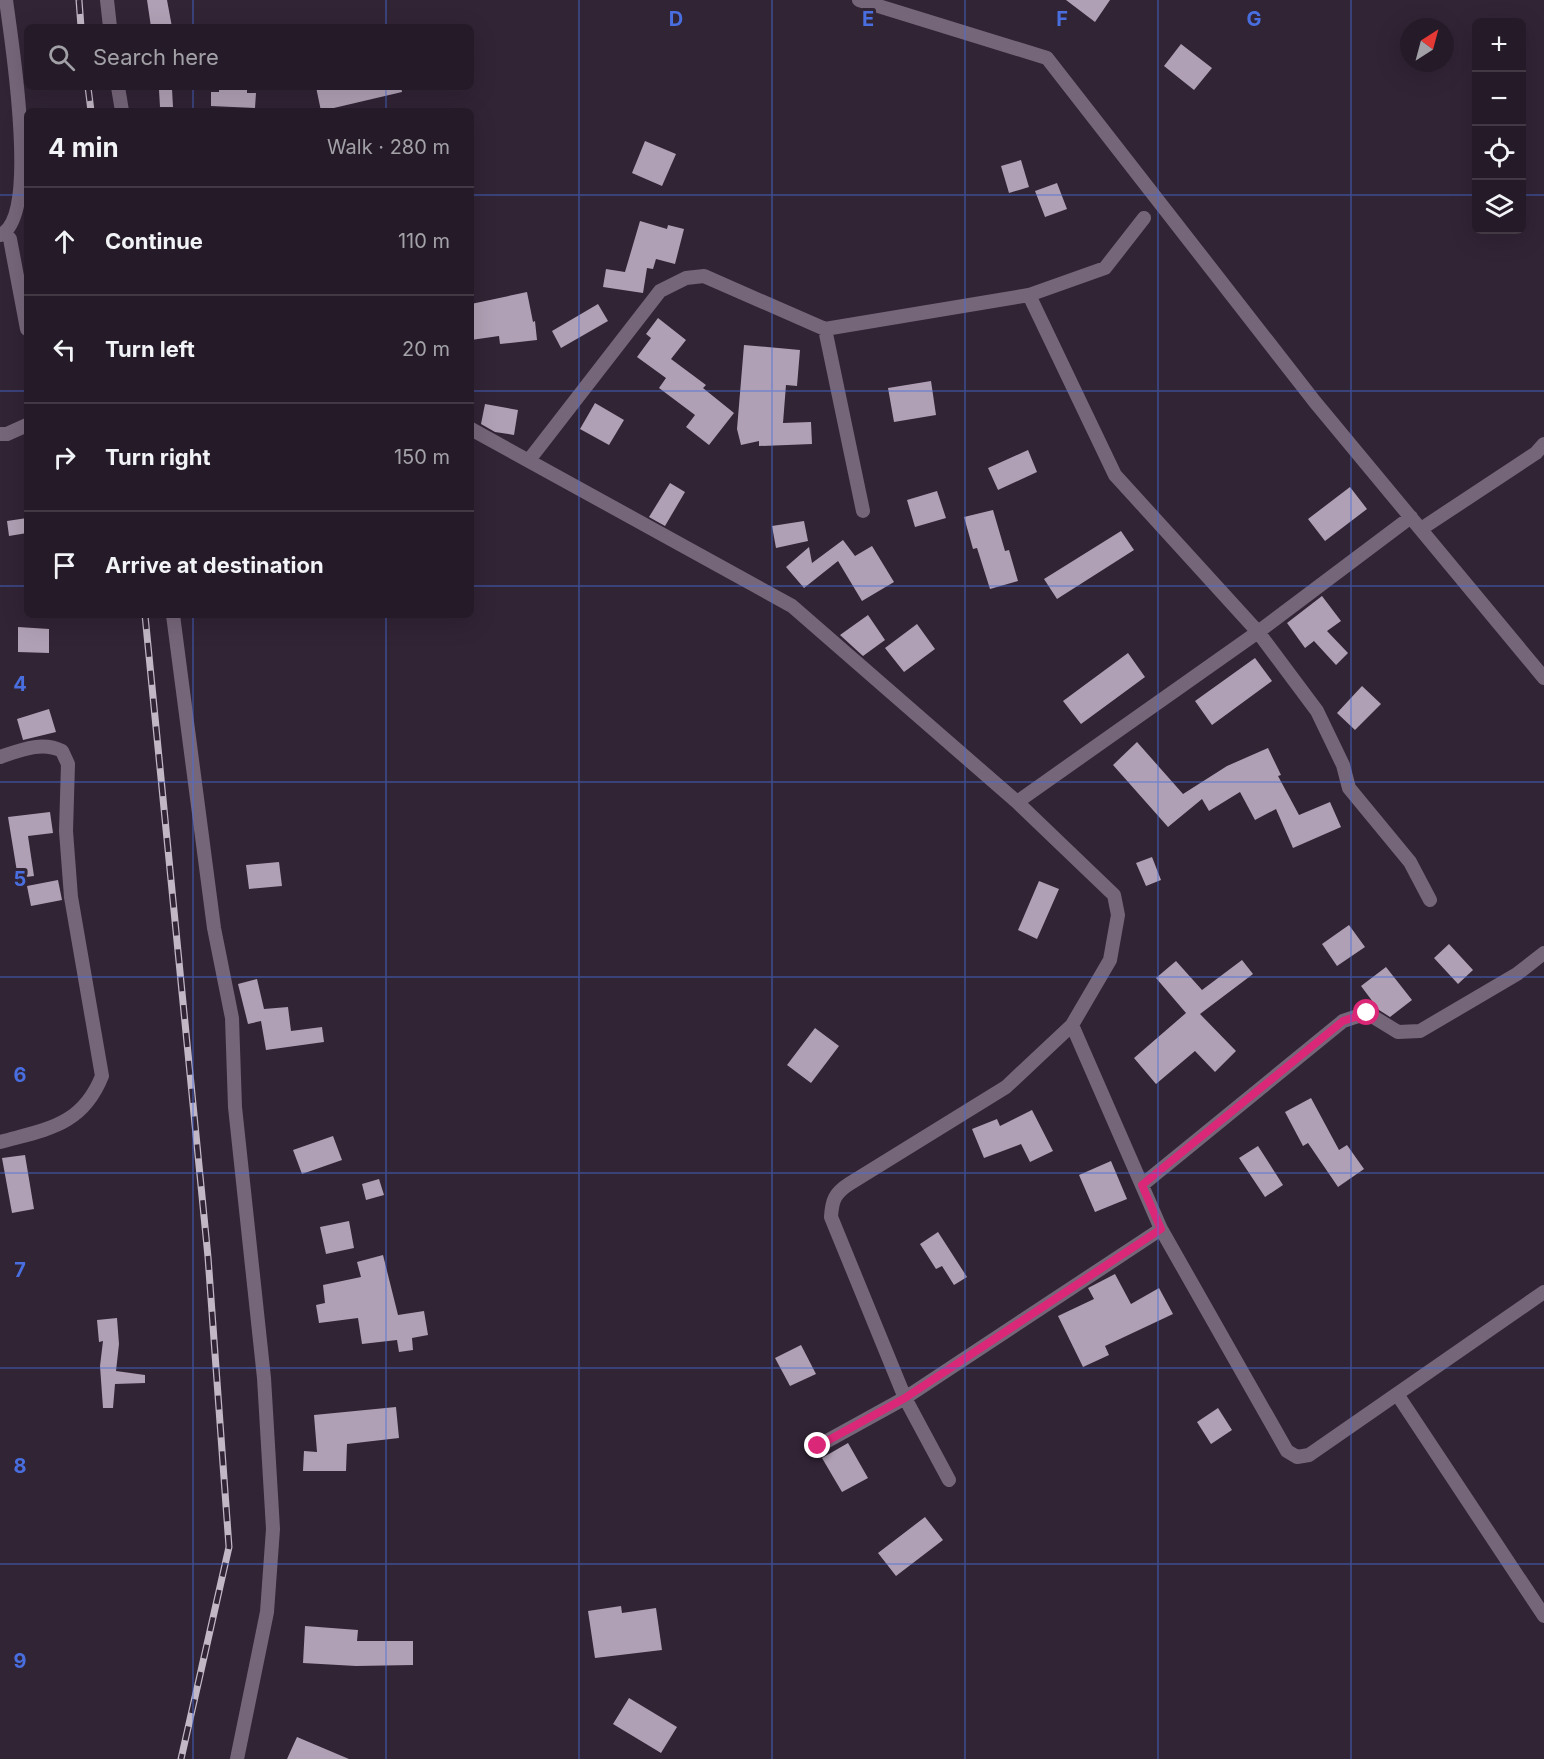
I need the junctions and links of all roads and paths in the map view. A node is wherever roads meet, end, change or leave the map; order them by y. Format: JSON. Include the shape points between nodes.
{"nodes":[{"id":1,"x":6,"y":0,"type":"edge"},
{"id":2,"x":107,"y":0,"type":"edge"},
{"id":3,"x":859,"y":0,"type":"edge"},
{"id":4,"x":110,"y":24,"type":"edge"},
{"id":5,"x":118,"y":90,"type":"edge"},
{"id":6,"x":122,"y":108,"type":"edge"},
{"id":7,"x":1144,"y":219,"type":"dead end"},
{"id":8,"x":2,"y":234,"type":"edge"},
{"id":9,"x":1029,"y":295,"type":"junction"},
{"id":10,"x":24,"y":314,"type":"edge"},
{"id":11,"x":825,"y":329,"type":"junction"},
{"id":12,"x":24,"y":426,"type":"edge"},
{"id":13,"x":474,"y":431,"type":"edge"},
{"id":14,"x":0,"y":434,"type":"edge"},
{"id":15,"x":1544,"y":444,"type":"edge"},
{"id":16,"x":529,"y":460,"type":"junction"},
{"id":17,"x":863,"y":512,"type":"dead end"},
{"id":18,"x":1411,"y":518,"type":"junction"},
{"id":19,"x":1421,"y":529,"type":"junction"},
{"id":20,"x":173,"y":618,"type":"edge"},
{"id":21,"x":1258,"y":632,"type":"junction"},
{"id":22,"x":1544,"y":678,"type":"edge"},
{"id":23,"x":0,"y":757,"type":"edge"},
{"id":24,"x":1017,"y":802,"type":"junction"},
{"id":25,"x":1430,"y":900,"type":"dead end"},
{"id":26,"x":1544,"y":953,"type":"edge"},
{"id":27,"x":1072,"y":1025,"type":"junction"},
{"id":28,"x":0,"y":1142,"type":"edge"},
{"id":29,"x":1142,"y":1185,"type":"junction"},
{"id":30,"x":1161,"y":1229,"type":"junction"},
{"id":31,"x":1543,"y":1294,"type":"edge"},
{"id":32,"x":1397,"y":1394,"type":"junction"},
{"id":33,"x":905,"y":1398,"type":"junction"},
{"id":34,"x":818,"y":1446,"type":"dead end"},
{"id":35,"x":949,"y":1480,"type":"dead end"},
{"id":36,"x":1544,"y":1616,"type":"edge"},
{"id":37,"x":237,"y":1759,"type":"edge"}],
"edges":[{"from":1,"to":8,"type":"street","via":[[20,109],[20,195],[17,213]]},
{"from":2,"to":4,"type":"street"},
{"from":3,"to":18,"type":"street","via":[[1047,58],[1315,402]]},
{"from":5,"to":6,"type":"street"},
{"from":7,"to":9,"type":"street","via":[[1105,268]]},
{"from":8,"to":10,"type":"street","via":[[10,239]]},
{"from":9,"to":11,"type":"street"},
{"from":9,"to":21,"type":"street","via":[[1115,475]]},
{"from":11,"to":16,"type":"street","via":[[704,276],[686,278],[660,291]]},
{"from":11,"to":17,"type":"street"},
{"from":12,"to":14,"type":"street"},
{"from":13,"to":16,"type":"street"},
{"from":15,"to":19,"type":"street"},
{"from":16,"to":24,"type":"street","via":[[792,606]]},
{"from":18,"to":19,"type":"street"},
{"from":18,"to":21,"type":"street"},
{"from":19,"to":22,"type":"street"},
{"from":20,"to":37,"type":"street","via":[[212,917],[232,1018],[235,1107],[264,1378],[273,1529],[267,1612]]},
{"from":21,"to":24,"type":"street"},
{"from":21,"to":25,"type":"street","via":[[1317,711],[1343,765],[1349,788],[1410,862]]},
{"from":23,"to":28,"type":"street","via":[[51,745],[62,751],[68,764],[66,831],[71,897],[102,1076],[95,1095],[78,1114],[56,1126]]},
{"from":24,"to":27,"type":"street","via":[[1114,895],[1118,915],[1110,960]]},
{"from":26,"to":29,"type":"street","via":[[1517,974],[1420,1031],[1398,1032],[1367,1013],[1343,1021]]},
{"from":27,"to":29,"type":"street"},
{"from":27,"to":33,"type":"street","via":[[1006,1088],[849,1184],[837,1192],[832,1202],[831,1216]]},
{"from":29,"to":30,"type":"street"},
{"from":30,"to":32,"type":"street","via":[[1287,1451],[1297,1457],[1309,1455]]},
{"from":30,"to":33,"type":"street"},
{"from":31,"to":32,"type":"street"},
{"from":32,"to":36,"type":"street"},
{"from":33,"to":34,"type":"street"},
{"from":33,"to":35,"type":"street"}]}
